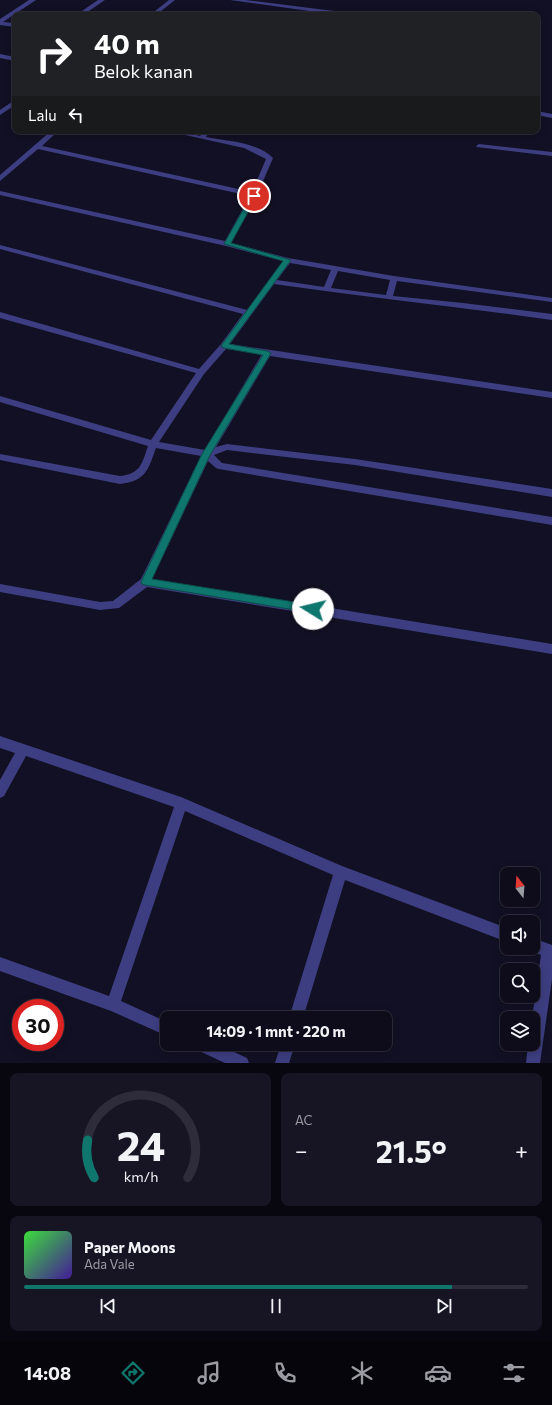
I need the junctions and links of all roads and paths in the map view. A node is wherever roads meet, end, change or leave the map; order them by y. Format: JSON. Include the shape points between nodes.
{"nodes":[{"id":1,"x":33,"y":0,"type":"edge"},
{"id":2,"x":102,"y":0,"type":"edge"},
{"id":3,"x":172,"y":0,"type":"edge"},
{"id":4,"x":233,"y":0,"type":"edge"},
{"id":5,"x":15,"y":12,"type":"edge"},
{"id":6,"x":84,"y":12,"type":"edge"},
{"id":7,"x":157,"y":12,"type":"edge"},
{"id":8,"x":327,"y":12,"type":"edge"},
{"id":9,"x":12,"y":14,"type":"edge"},
{"id":10,"x":0,"y":22,"type":"edge"},
{"id":11,"x":12,"y":24,"type":"edge"},
{"id":12,"x":0,"y":56,"type":"edge"},
{"id":13,"x":12,"y":58,"type":"edge"},
{"id":14,"x":12,"y":104,"type":"edge"},
{"id":15,"x":0,"y":113,"type":"edge"},
{"id":16,"x":540,"y":114,"type":"edge"},
{"id":17,"x":552,"y":116,"type":"edge"},
{"id":18,"x":52,"y":134,"type":"edge"},
{"id":19,"x":184,"y":134,"type":"edge"},
{"id":20,"x":205,"y":134,"type":"edge"},
{"id":21,"x":202,"y":138,"type":"junction"},
{"id":22,"x":479,"y":146,"type":"dead end"},
{"id":23,"x":37,"y":147,"type":"junction"},
{"id":24,"x":552,"y":154,"type":"edge"},
{"id":25,"x":0,"y":179,"type":"edge"},
{"id":26,"x":0,"y":193,"type":"edge"},
{"id":27,"x":254,"y":196,"type":"junction"},
{"id":28,"x":227,"y":244,"type":"junction"},
{"id":29,"x":0,"y":247,"type":"edge"},
{"id":30,"x":288,"y":260,"type":"junction"},
{"id":31,"x":335,"y":269,"type":"junction"},
{"id":32,"x":394,"y":278,"type":"junction"},
{"id":33,"x":273,"y":282,"type":"junction"},
{"id":34,"x":326,"y":290,"type":"junction"},
{"id":35,"x":465,"y":297,"type":"junction"},
{"id":36,"x":389,"y":298,"type":"junction"},
{"id":37,"x":552,"y":300,"type":"edge"},
{"id":38,"x":248,"y":313,"type":"junction"},
{"id":39,"x":0,"y":315,"type":"edge"},
{"id":40,"x":552,"y":317,"type":"edge"},
{"id":41,"x":224,"y":346,"type":"junction"},
{"id":42,"x":267,"y":353,"type":"junction"},
{"id":43,"x":201,"y":372,"type":"junction"},
{"id":44,"x":552,"y":395,"type":"edge"},
{"id":45,"x":0,"y":399,"type":"edge"},
{"id":46,"x":153,"y":444,"type":"junction"},
{"id":47,"x":206,"y":454,"type":"junction"},
{"id":48,"x":0,"y":457,"type":"edge"},
{"id":49,"x":552,"y":493,"type":"edge"},
{"id":50,"x":552,"y":521,"type":"edge"},
{"id":51,"x":145,"y":582,"type":"junction"},
{"id":52,"x":0,"y":588,"type":"edge"},
{"id":53,"x":552,"y":649,"type":"edge"},
{"id":54,"x":0,"y":742,"type":"edge"},
{"id":55,"x":23,"y":750,"type":"junction"},
{"id":56,"x":0,"y":792,"type":"edge"},
{"id":57,"x":181,"y":803,"type":"junction"},
{"id":58,"x":341,"y":872,"type":"junction"},
{"id":59,"x":500,"y":932,"type":"edge"},
{"id":60,"x":540,"y":947,"type":"edge"},
{"id":61,"x":550,"y":951,"type":"edge"},
{"id":62,"x":0,"y":964,"type":"edge"},
{"id":63,"x":113,"y":1005,"type":"junction"},
{"id":64,"x":298,"y":1011,"type":"edge"},
{"id":65,"x":160,"y":1026,"type":"edge"},
{"id":66,"x":215,"y":1051,"type":"edge"},
{"id":67,"x":286,"y":1051,"type":"edge"},
{"id":68,"x":242,"y":1063,"type":"edge"},
{"id":69,"x":282,"y":1063,"type":"edge"},
{"id":70,"x":533,"y":1063,"type":"edge"}],
"edges":[{"from":1,"to":5,"type":"street"},
{"from":2,"to":6,"type":"street"},
{"from":3,"to":7,"type":"street"},
{"from":4,"to":8,"type":"street"},
{"from":9,"to":10,"type":"street"},
{"from":10,"to":11,"type":"street"},
{"from":12,"to":13,"type":"street"},
{"from":14,"to":15,"type":"street"},
{"from":16,"to":17,"type":"street"},
{"from":18,"to":23,"type":"street"},
{"from":19,"to":21,"type":"street"},
{"from":20,"to":21,"type":"street"},
{"from":21,"to":27,"type":"street","via":[[253,149],[270,158]]},
{"from":22,"to":24,"type":"street"},
{"from":23,"to":25,"type":"street"},
{"from":23,"to":27,"type":"street"},
{"from":26,"to":28,"type":"street"},
{"from":27,"to":28,"type":"street"},
{"from":28,"to":30,"type":"street"},
{"from":29,"to":38,"type":"street"},
{"from":30,"to":31,"type":"street"},
{"from":30,"to":33,"type":"street"},
{"from":31,"to":32,"type":"street"},
{"from":31,"to":34,"type":"street"},
{"from":32,"to":35,"type":"street"},
{"from":32,"to":36,"type":"street"},
{"from":33,"to":34,"type":"street"},
{"from":33,"to":38,"type":"street"},
{"from":34,"to":36,"type":"street"},
{"from":35,"to":36,"type":"street"},
{"from":35,"to":37,"type":"street"},
{"from":35,"to":40,"type":"street"},
{"from":38,"to":41,"type":"street"},
{"from":39,"to":43,"type":"street"},
{"from":41,"to":42,"type":"street"},
{"from":41,"to":43,"type":"street"},
{"from":42,"to":44,"type":"street"},
{"from":42,"to":47,"type":"street"},
{"from":43,"to":46,"type":"street"},
{"from":45,"to":46,"type":"street"},
{"from":46,"to":47,"type":"street"},
{"from":46,"to":48,"type":"street","via":[[143,470],[132,479],[120,480]]},
{"from":47,"to":49,"type":"street","via":[[227,447],[355,462]]},
{"from":47,"to":50,"type":"street","via":[[219,466]]},
{"from":47,"to":51,"type":"street"},
{"from":51,"to":52,"type":"street","via":[[115,605],[100,606]]},
{"from":51,"to":53,"type":"street"},
{"from":54,"to":55,"type":"street"},
{"from":55,"to":56,"type":"street"},
{"from":55,"to":57,"type":"street"},
{"from":57,"to":58,"type":"street"},
{"from":57,"to":63,"type":"street"},
{"from":58,"to":59,"type":"street"},
{"from":58,"to":64,"type":"street"},
{"from":60,"to":61,"type":"street"},
{"from":61,"to":70,"type":"street"},
{"from":62,"to":63,"type":"street"},
{"from":63,"to":65,"type":"street"},
{"from":66,"to":68,"type":"street"},
{"from":67,"to":69,"type":"street"}]}
